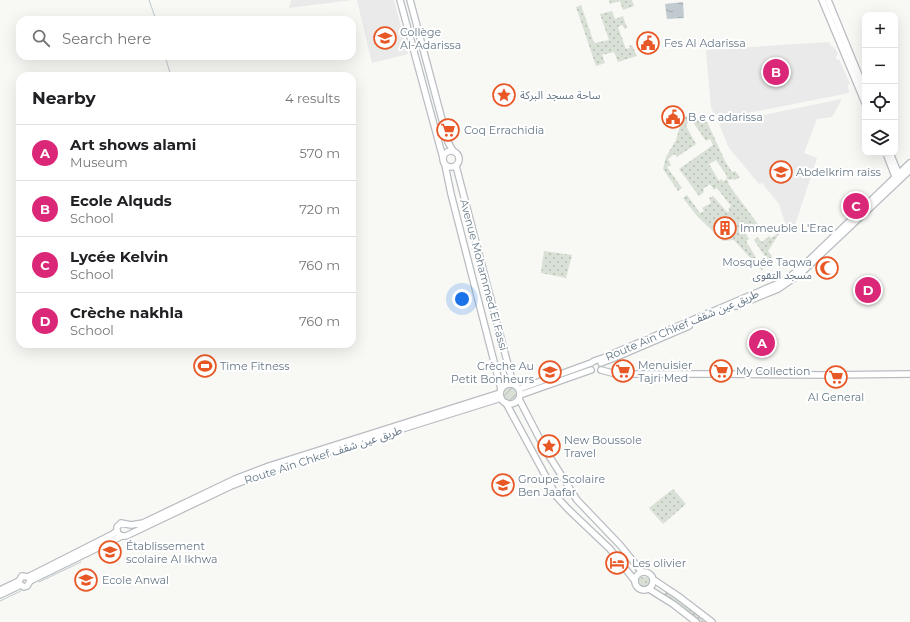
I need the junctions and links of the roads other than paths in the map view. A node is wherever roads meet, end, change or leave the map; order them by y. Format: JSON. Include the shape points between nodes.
{"nodes":[{"id":1,"x":400,"y":0,"type":"edge"},
{"id":2,"x":410,"y":0,"type":"edge"},
{"id":3,"x":822,"y":0,"type":"edge"},
{"id":4,"x":828,"y":0,"type":"edge"},
{"id":5,"x":863,"y":84,"type":"edge"},
{"id":6,"x":862,"y":96,"type":"edge"},
{"id":7,"x":453,"y":151,"type":"junction"},
{"id":8,"x":888,"y":156,"type":"edge"},
{"id":9,"x":891,"y":156,"type":"edge"},
{"id":10,"x":443,"y":158,"type":"junction"},
{"id":11,"x":910,"y":163,"type":"edge"},
{"id":12,"x":445,"y":165,"type":"junction"},
{"id":13,"x":456,"y":166,"type":"junction"},
{"id":14,"x":910,"y":170,"type":"edge"},
{"id":15,"x":898,"y":177,"type":"junction"},
{"id":16,"x":596,"y":362,"type":"junction"},
{"id":17,"x":591,"y":370,"type":"junction"},
{"id":18,"x":601,"y":370,"type":"junction"},
{"id":19,"x":910,"y":374,"type":"edge"},
{"id":20,"x":513,"y":384,"type":"junction"},
{"id":21,"x":501,"y":393,"type":"junction"},
{"id":22,"x":519,"y":394,"type":"junction"},
{"id":23,"x":506,"y":403,"type":"junction"},
{"id":24,"x":127,"y":524,"type":"junction"},
{"id":25,"x":117,"y":531,"type":"junction"},
{"id":26,"x":128,"y":534,"type":"junction"},
{"id":27,"x":122,"y":536,"type":"junction"},
{"id":28,"x":642,"y":572,"type":"junction"},
{"id":29,"x":29,"y":579,"type":"junction"},
{"id":30,"x":654,"y":580,"type":"junction"},
{"id":31,"x":635,"y":581,"type":"junction"},
{"id":32,"x":20,"y":583,"type":"junction"},
{"id":33,"x":649,"y":589,"type":"junction"},
{"id":34,"x":0,"y":590,"type":"edge"},
{"id":35,"x":0,"y":596,"type":"edge"},
{"id":36,"x":696,"y":622,"type":"edge"},
{"id":37,"x":712,"y":622,"type":"edge"}],
"edges":[{"from":1,"to":10,"type":"main road","name":"Avenue Mohammed El Fassi"},
{"from":2,"to":7,"type":"main road","name":"Avenue Mohammed El Fassi","via":[[448,142]]},
{"from":3,"to":6,"type":"main road"},
{"from":4,"to":5,"type":"main road"},
{"from":7,"to":10,"type":"main road","via":[[447,152]]},
{"from":7,"to":13,"type":"main road","name":"Avenue Mohammed El Fassi","via":[[460,159]]},
{"from":8,"to":15,"type":"main road"},
{"from":9,"to":15,"type":"main road"},
{"from":10,"to":12,"type":"main road","name":"Avenue Mohammed El Fassi"},
{"from":11,"to":15,"type":"main road","name":"Route Aïn Chkef طريق عين شقف"},
{"from":12,"to":13,"type":"main road","via":[[450,168]]},
{"from":12,"to":21,"type":"main road","name":"Avenue Mohammed El Fassi"},
{"from":13,"to":20,"type":"main road","name":"Avenue Mohammed El Fassi"},
{"from":14,"to":15,"type":"main road","name":"Route Aïn Chkef طريق عين شقف"},
{"from":15,"to":16,"type":"main road","name":"Route Aïn Chkef طريق عين شقف","via":[[787,279]]},
{"from":16,"to":17,"type":"main road","via":[[590,367]]},
{"from":16,"to":18,"type":"main road","via":[[602,366]]},
{"from":16,"to":22,"type":"main road","name":"Route Aïn Chkef طريق عين شقف"},
{"from":17,"to":18,"type":"main road","via":[[596,373]]},
{"from":17,"to":22,"type":"main road"},
{"from":18,"to":19,"type":"main road","via":[[610,374]]},
{"from":20,"to":21,"type":"main road","via":[[506,384]]},
{"from":20,"to":22,"type":"main road"},
{"from":21,"to":23,"type":"main road"},
{"from":21,"to":24,"type":"main road","name":"Route Aïn Chkef طريق عين شقف","via":[[269,466],[235,479],[143,523]]},
{"from":21,"to":26,"type":"main road","name":"Route Aïn Chkef طريق عين شقف","via":[[280,467],[231,486]]},
{"from":22,"to":23,"type":"main road","via":[[512,404]]},
{"from":22,"to":28,"type":"main road","via":[[546,451],[577,500]]},
{"from":23,"to":31,"type":"main road","via":[[557,497],[610,549]]},
{"from":24,"to":25,"type":"main road","via":[[119,524]]},
{"from":24,"to":26,"type":"main road","via":[[130,530]]},
{"from":25,"to":27,"type":"main road"},
{"from":25,"to":29,"type":"main road"},
{"from":26,"to":27,"type":"main road"},
{"from":27,"to":29,"type":"main road"},
{"from":28,"to":30,"type":"main road","via":[[650,574]]},
{"from":28,"to":31,"type":"main road"},
{"from":29,"to":32,"type":"main road","via":[[22,576]]},
{"from":29,"to":32,"type":"main road","via":[[27,586],[24,587]]},
{"from":30,"to":33,"type":"main road"},
{"from":30,"to":37,"type":"main road"},
{"from":31,"to":33,"type":"main road","via":[[640,590]]},
{"from":32,"to":34,"type":"main road"},
{"from":32,"to":35,"type":"main road"},
{"from":33,"to":36,"type":"main road"}]}
